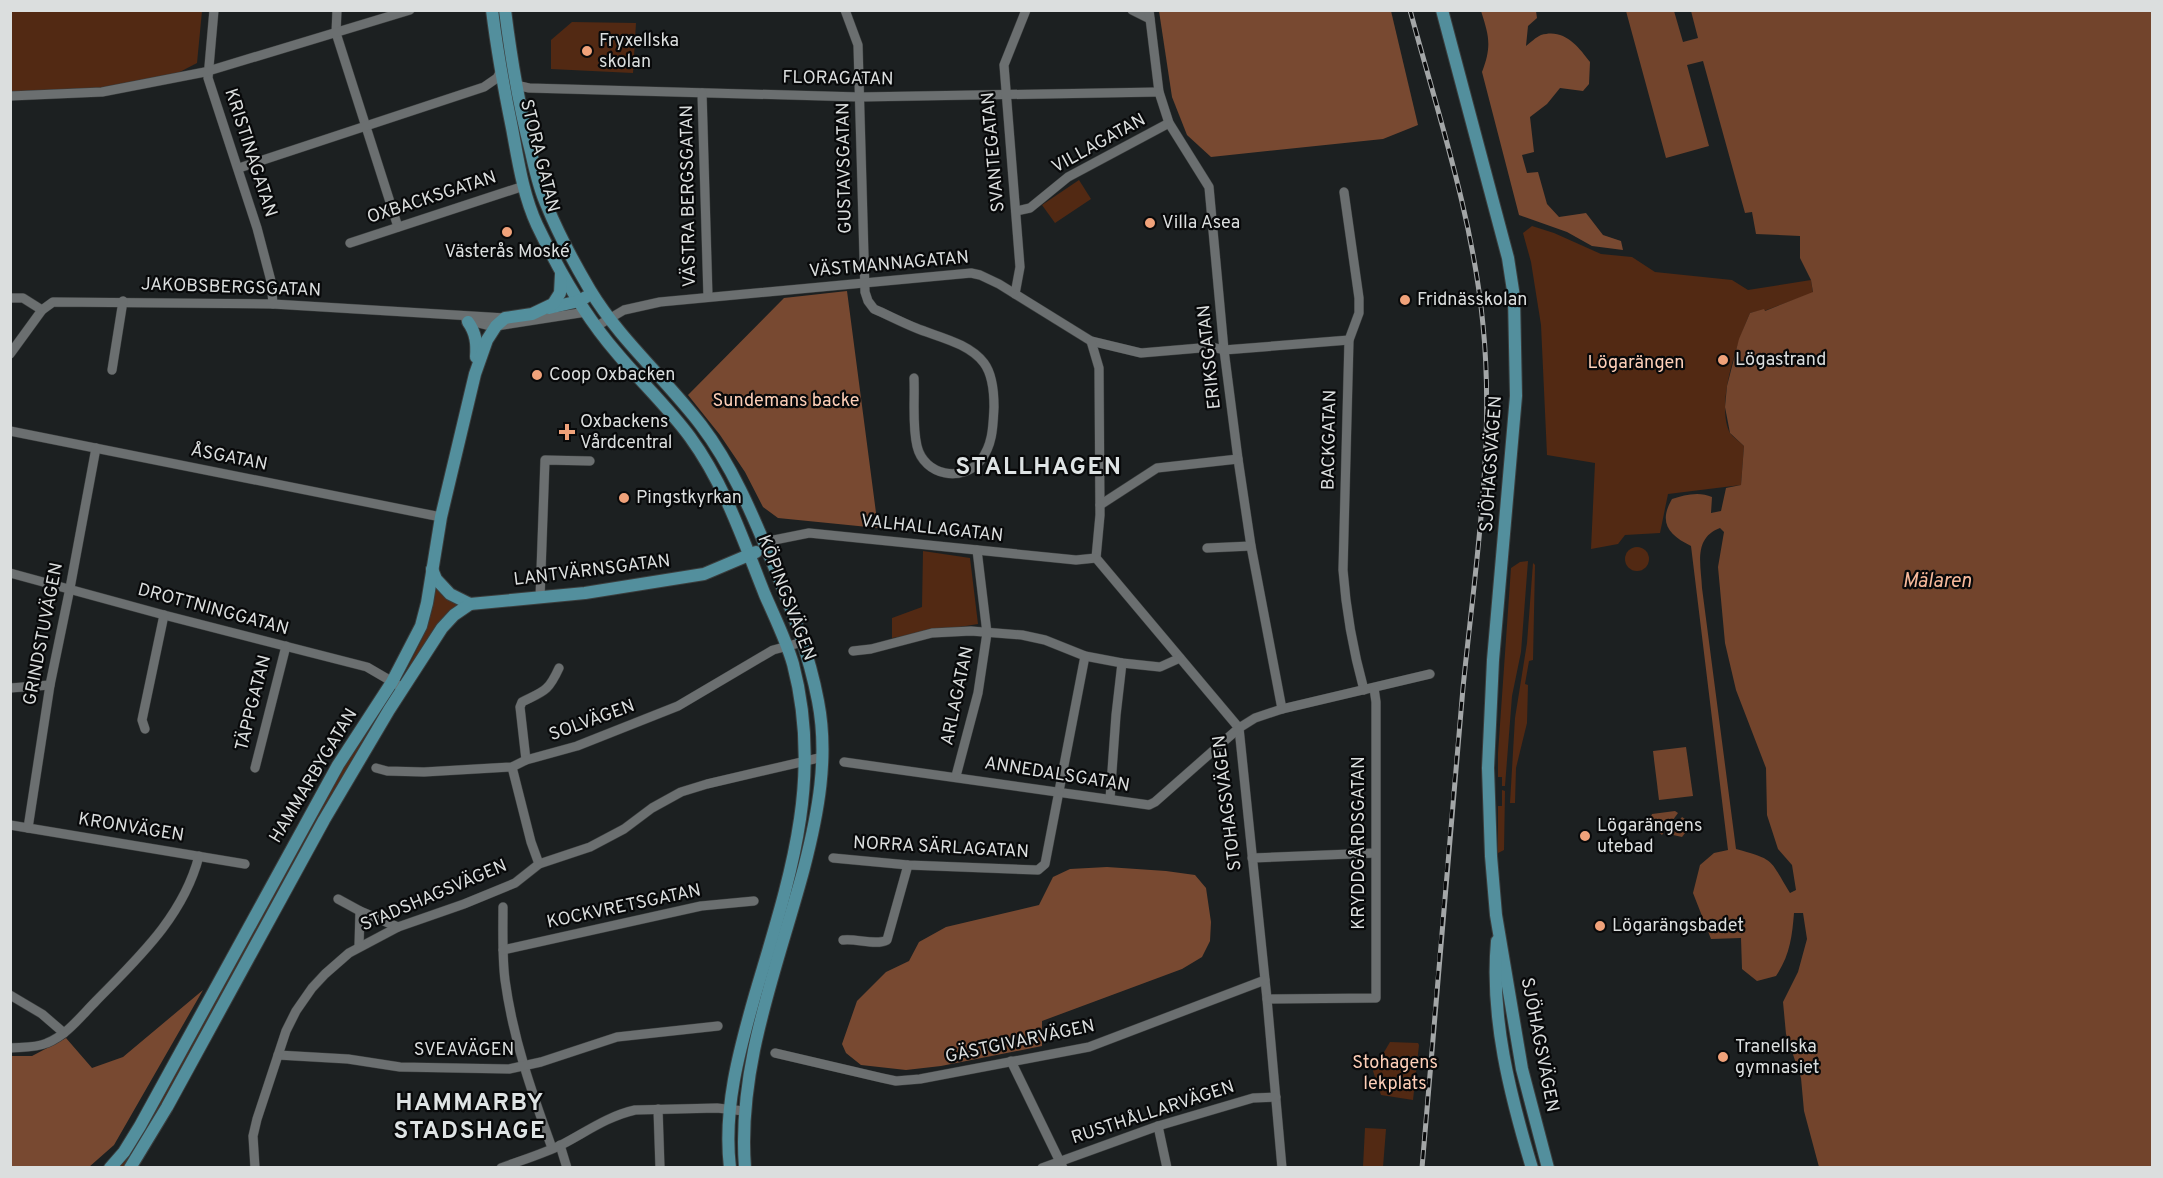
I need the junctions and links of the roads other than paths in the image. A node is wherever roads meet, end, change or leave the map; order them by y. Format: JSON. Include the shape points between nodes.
{"nodes":[{"id":1,"x":214,"y":10,"type":"edge"},
{"id":2,"x":336,"y":10,"type":"edge"},
{"id":3,"x":410,"y":10,"type":"edge"},
{"id":4,"x":492,"y":10,"type":"edge"},
{"id":5,"x":505,"y":10,"type":"edge"},
{"id":6,"x":845,"y":10,"type":"edge"},
{"id":7,"x":1026,"y":10,"type":"edge"},
{"id":8,"x":1132,"y":10,"type":"edge"},
{"id":9,"x":1442,"y":10,"type":"edge"},
{"id":10,"x":1149,"y":15,"type":"edge"},
{"id":11,"x":336,"y":33,"type":"junction"},
{"id":12,"x":209,"y":71,"type":"junction"},
{"id":13,"x":501,"y":71,"type":"junction"},
{"id":14,"x":516,"y":85,"type":"junction"},
{"id":15,"x":1159,"y":92,"type":"junction"},
{"id":16,"x":702,"y":93,"type":"junction"},
{"id":17,"x":1006,"y":94,"type":"junction"},
{"id":18,"x":10,"y":96,"type":"edge"},
{"id":19,"x":860,"y":97,"type":"junction"},
{"id":20,"x":1168,"y":123,"type":"junction"},
{"id":21,"x":366,"y":126,"type":"junction"},
{"id":22,"x":238,"y":168,"type":"junction"},
{"id":23,"x":524,"y":186,"type":"junction"},
{"id":24,"x":1344,"y":192,"type":"dead end"},
{"id":25,"x":1016,"y":211,"type":"junction"},
{"id":26,"x":398,"y":227,"type":"junction"},
{"id":27,"x":350,"y":243,"type":"dead end"},
{"id":28,"x":559,"y":267,"type":"junction"},
{"id":29,"x":864,"y":282,"type":"junction"},
{"id":30,"x":1015,"y":294,"type":"junction"},
{"id":31,"x":708,"y":297,"type":"junction"},
{"id":32,"x":10,"y":298,"type":"edge"},
{"id":33,"x":596,"y":298,"type":"junction"},
{"id":34,"x":123,"y":301,"type":"junction"},
{"id":35,"x":579,"y":301,"type":"junction"},
{"id":36,"x":273,"y":304,"type":"junction"},
{"id":37,"x":549,"y":308,"type":"junction"},
{"id":38,"x":42,"y":310,"type":"junction"},
{"id":39,"x":586,"y":312,"type":"junction"},
{"id":40,"x":456,"y":314,"type":"junction"},
{"id":41,"x":610,"y":317,"type":"junction"},
{"id":42,"x":468,"y":322,"type":"junction"},
{"id":43,"x":501,"y":322,"type":"junction"},
{"id":44,"x":597,"y":327,"type":"junction"},
{"id":45,"x":1349,"y":340,"type":"junction"},
{"id":46,"x":1090,"y":341,"type":"junction"},
{"id":47,"x":1224,"y":350,"type":"junction"},
{"id":48,"x":10,"y":354,"type":"edge"},
{"id":49,"x":112,"y":370,"type":"dead end"},
{"id":50,"x":475,"y":374,"type":"junction"},
{"id":51,"x":914,"y":378,"type":"dead end"},
{"id":52,"x":10,"y":430,"type":"edge"},
{"id":53,"x":96,"y":448,"type":"junction"},
{"id":54,"x":1238,"y":459,"type":"junction"},
{"id":55,"x":590,"y":461,"type":"dead end"},
{"id":56,"x":1100,"y":505,"type":"junction"},
{"id":57,"x":441,"y":517,"type":"junction"},
{"id":58,"x":766,"y":545,"type":"junction"},
{"id":59,"x":1251,"y":546,"type":"junction"},
{"id":60,"x":1208,"y":548,"type":"dead end"},
{"id":61,"x":976,"y":550,"type":"junction"},
{"id":62,"x":751,"y":556,"type":"junction"},
{"id":63,"x":1096,"y":558,"type":"junction"},
{"id":64,"x":432,"y":569,"type":"junction"},
{"id":65,"x":10,"y":573,"type":"edge"},
{"id":66,"x":70,"y":588,"type":"junction"},
{"id":67,"x":540,"y":598,"type":"junction"},
{"id":68,"x":470,"y":604,"type":"junction"},
{"id":69,"x":164,"y":615,"type":"junction"},
{"id":70,"x":987,"y":633,"type":"junction"},
{"id":71,"x":803,"y":642,"type":"junction"},
{"id":72,"x":286,"y":646,"type":"junction"},
{"id":73,"x":788,"y":646,"type":"junction"},
{"id":74,"x":852,"y":651,"type":"dead end"},
{"id":75,"x":1085,"y":656,"type":"junction"},
{"id":76,"x":1180,"y":658,"type":"junction"},
{"id":77,"x":1122,"y":663,"type":"junction"},
{"id":78,"x":559,"y":668,"type":"dead end"},
{"id":79,"x":1430,"y":675,"type":"dead end"},
{"id":80,"x":50,"y":685,"type":"junction"},
{"id":81,"x":398,"y":685,"type":"junction"},
{"id":82,"x":10,"y":688,"type":"edge"},
{"id":83,"x":1369,"y":689,"type":"junction"},
{"id":84,"x":1282,"y":709,"type":"junction"},
{"id":85,"x":1239,"y":728,"type":"junction"},
{"id":86,"x":146,"y":729,"type":"dead end"},
{"id":87,"x":823,"y":758,"type":"junction"},
{"id":88,"x":526,"y":760,"type":"junction"},
{"id":89,"x":805,"y":761,"type":"junction"},
{"id":90,"x":844,"y":762,"type":"dead end"},
{"id":91,"x":512,"y":767,"type":"junction"},
{"id":92,"x":255,"y":768,"type":"dead end"},
{"id":93,"x":376,"y":768,"type":"dead end"},
{"id":94,"x":956,"y":776,"type":"junction"},
{"id":95,"x":1058,"y":793,"type":"junction"},
{"id":96,"x":1110,"y":799,"type":"junction"},
{"id":97,"x":10,"y":825,"type":"edge"},
{"id":98,"x":28,"y":828,"type":"junction"},
{"id":99,"x":1375,"y":853,"type":"junction"},
{"id":100,"x":199,"y":856,"type":"junction"},
{"id":101,"x":833,"y":858,"type":"dead end"},
{"id":102,"x":1252,"y":858,"type":"junction"},
{"id":103,"x":245,"y":864,"type":"dead end"},
{"id":104,"x":539,"y":864,"type":"junction"},
{"id":105,"x":908,"y":864,"type":"junction"},
{"id":106,"x":338,"y":898,"type":"dead end"},
{"id":107,"x":754,"y":902,"type":"dead end"},
{"id":108,"x":503,"y":907,"type":"dead end"},
{"id":109,"x":360,"y":911,"type":"junction"},
{"id":110,"x":398,"y":927,"type":"junction"},
{"id":111,"x":1498,"y":928,"type":"junction"},
{"id":112,"x":843,"y":940,"type":"dead end"},
{"id":113,"x":359,"y":946,"type":"junction"},
{"id":114,"x":502,"y":950,"type":"junction"},
{"id":115,"x":1265,"y":980,"type":"junction"},
{"id":116,"x":10,"y":995,"type":"edge"},
{"id":117,"x":1267,"y":999,"type":"junction"},
{"id":118,"x":718,"y":1026,"type":"dead end"},
{"id":119,"x":64,"y":1033,"type":"junction"},
{"id":120,"x":10,"y":1048,"type":"edge"},
{"id":121,"x":775,"y":1053,"type":"dead end"},
{"id":122,"x":278,"y":1055,"type":"junction"},
{"id":123,"x":1011,"y":1061,"type":"junction"},
{"id":124,"x":523,"y":1066,"type":"junction"},
{"id":125,"x":1276,"y":1097,"type":"junction"},
{"id":126,"x":658,"y":1109,"type":"junction"},
{"id":127,"x":728,"y":1110,"type":"junction"},
{"id":128,"x":744,"y":1111,"type":"junction"},
{"id":129,"x":1519,"y":1123,"type":"junction"},
{"id":130,"x":1158,"y":1126,"type":"junction"},
{"id":131,"x":556,"y":1147,"type":"junction"},
{"id":132,"x":1544,"y":1153,"type":"junction"},
{"id":133,"x":1061,"y":1164,"type":"edge"},
{"id":134,"x":110,"y":1167,"type":"edge"},
{"id":135,"x":130,"y":1167,"type":"edge"},
{"id":136,"x":255,"y":1167,"type":"edge"},
{"id":137,"x":501,"y":1167,"type":"edge"},
{"id":138,"x":567,"y":1167,"type":"edge"},
{"id":139,"x":660,"y":1167,"type":"edge"},
{"id":140,"x":730,"y":1167,"type":"edge"},
{"id":141,"x":745,"y":1167,"type":"edge"},
{"id":142,"x":1042,"y":1167,"type":"edge"},
{"id":143,"x":1167,"y":1167,"type":"edge"},
{"id":144,"x":1282,"y":1167,"type":"edge"},
{"id":145,"x":1532,"y":1167,"type":"edge"},
{"id":146,"x":1542,"y":1167,"type":"edge"},
{"id":147,"x":1548,"y":1167,"type":"edge"}],
"edges":[{"from":1,"to":12,"type":"street","name":"KRISTINAGATAN"},
{"from":2,"to":11,"type":"street"},
{"from":3,"to":11,"type":"street"},
{"from":4,"to":13,"type":"main road","name":"STORA GATAN"},
{"from":5,"to":14,"type":"main road","name":"STORA GATAN"},
{"from":6,"to":19,"type":"street","name":"GUSTAVSGATAN","via":[[858,45]]},
{"from":7,"to":17,"type":"street","name":"SVANTEGATAN","via":[[1004,64]]},
{"from":8,"to":10,"type":"street"},
{"from":9,"to":111,"type":"main road","name":"SJÖHAGSVÄGEN","via":[[1508,258],[1514,297],[1516,396],[1493,660],[1488,768]]},
{"from":10,"to":15,"type":"street","name":"ERIKSGATAN"},
{"from":11,"to":12,"type":"street"},
{"from":11,"to":21,"type":"street"},
{"from":12,"to":18,"type":"street","via":[[102,92]]},
{"from":12,"to":22,"type":"street","name":"KRISTINAGATAN"},
{"from":13,"to":21,"type":"street","via":[[484,87]]},
{"from":13,"to":23,"type":"main road","name":"STORA GATAN"},
{"from":14,"to":16,"type":"street","name":"FLORAGATAN"},
{"from":14,"to":33,"type":"main road","name":"STORA GATAN","via":[[547,206]]},
{"from":15,"to":17,"type":"street","name":"FLORAGATAN"},
{"from":15,"to":20,"type":"street","name":"ERIKSGATAN"},
{"from":16,"to":19,"type":"street","name":"FLORAGATAN"},
{"from":16,"to":31,"type":"street","name":"VÄSTRA BERGSGATAN"},
{"from":17,"to":19,"type":"street","name":"FLORAGATAN"},
{"from":17,"to":25,"type":"street","name":"SVANTEGATAN"},
{"from":19,"to":29,"type":"street","name":"GUSTAVSGATAN"},
{"from":20,"to":25,"type":"street","name":"VILLAGATAN","via":[[1068,177],[1030,208]]},
{"from":20,"to":47,"type":"street","name":"ERIKSGATAN","via":[[1209,187]]},
{"from":21,"to":22,"type":"street"},
{"from":21,"to":26,"type":"street"},
{"from":22,"to":36,"type":"street","name":"KRISTINAGATAN","via":[[272,281]]},
{"from":23,"to":26,"type":"street","name":"OXBACKSGATAN"},
{"from":23,"to":28,"type":"main road","name":"STORA GATAN","via":[[536,222]]},
{"from":24,"to":45,"type":"street","name":"BACKGATAN","via":[[1359,298],[1359,313]]},
{"from":25,"to":30,"type":"street","name":"SVANTEGATAN","via":[[1020,267]]},
{"from":26,"to":27,"type":"street","name":"OXBACKSGATAN"},
{"from":28,"to":35,"type":"main road","name":"STORA GATAN"},
{"from":28,"to":37,"type":"main road","via":[[560,293]]},
{"from":29,"to":30,"type":"street","name":"VÄSTMANNAGATAN","via":[[972,273]]},
{"from":29,"to":31,"type":"street","name":"VÄSTMANNAGATAN"},
{"from":29,"to":51,"type":"street","name":"GUSTAVSGATAN","via":[[874,309],[957,344],[983,363],[991,377],[993,424],[987,450],[973,467],[946,474],[934,470],[921,457],[916,446]]},
{"from":30,"to":46,"type":"street","name":"VÄSTMANNAGATAN"},
{"from":31,"to":41,"type":"street","name":"VÄSTMANNAGATAN","via":[[660,302]]},
{"from":32,"to":38,"type":"street","via":[[23,298]]},
{"from":33,"to":35,"type":"main road"},
{"from":33,"to":39,"type":"main road"},
{"from":33,"to":41,"type":"main road","name":"KÖPINGSVÄGEN"},
{"from":34,"to":36,"type":"street","name":"JAKOBSBERGSGATAN"},
{"from":34,"to":38,"type":"street","name":"JAKOBSBERGSGATAN","via":[[53,302]]},
{"from":34,"to":49,"type":"street"},
{"from":35,"to":37,"type":"main road"},
{"from":35,"to":39,"type":"main road","name":"KÖPINGSVÄGEN"},
{"from":36,"to":40,"type":"street","name":"JAKOBSBERGSGATAN"},
{"from":37,"to":43,"type":"main road"},
{"from":38,"to":48,"type":"street"},
{"from":39,"to":43,"type":"street","name":"JAKOBSBERGSGATAN"},
{"from":39,"to":44,"type":"main road","name":"KÖPINGSVÄGEN"},
{"from":40,"to":42,"type":"street","name":"JAKOBSBERGSGATAN"},
{"from":40,"to":43,"type":"street","name":"JAKOBSBERGSGATAN"},
{"from":41,"to":44,"type":"street","name":"VÄSTMANNAGATAN"},
{"from":41,"to":58,"type":"main road","name":"KÖPINGSVÄGEN","via":[[702,426],[724,458]]},
{"from":42,"to":43,"type":"street","name":"JAKOBSBERGSGATAN"},
{"from":42,"to":50,"type":"main road","name":"HAMMARBYGATAN","via":[[477,344]]},
{"from":43,"to":50,"type":"main road","name":"HAMMARBYGATAN","via":[[484,346]]},
{"from":44,"to":62,"type":"main road","name":"KÖPINGSVÄGEN","via":[[702,454]]},
{"from":45,"to":47,"type":"street","name":"VÄSTMANNAGATAN"},
{"from":45,"to":83,"type":"street","name":"BACKGATAN","via":[[1342,570],[1350,636]]},
{"from":46,"to":47,"type":"street","name":"VÄSTMANNAGATAN","via":[[1141,353],[1212,347]]},
{"from":46,"to":56,"type":"street","via":[[1099,368]]},
{"from":47,"to":54,"type":"street","name":"ERIKSGATAN"},
{"from":50,"to":57,"type":"main road","name":"HAMMARBYGATAN"},
{"from":52,"to":53,"type":"street","name":"ÅSGATAN"},
{"from":53,"to":57,"type":"street","name":"ÅSGATAN"},
{"from":53,"to":66,"type":"street","name":"GRINDSTUVÄGEN"},
{"from":54,"to":56,"type":"street","via":[[1157,468]]},
{"from":54,"to":59,"type":"street","name":"ERIKSGATAN"},
{"from":55,"to":67,"type":"street","via":[[545,460]]},
{"from":56,"to":63,"type":"street"},
{"from":57,"to":64,"type":"main road","name":"HAMMARBYGATAN"},
{"from":58,"to":61,"type":"street","name":"VALHALLAGATAN","via":[[809,533]]},
{"from":58,"to":62,"type":"main road","name":"LANTVÄRNSGATAN"},
{"from":58,"to":71,"type":"main road","name":"KÖPINGSVÄGEN"},
{"from":59,"to":60,"type":"street"},
{"from":59,"to":84,"type":"street","name":"ERIKSGATAN"},
{"from":61,"to":63,"type":"street","name":"VALHALLAGATAN","via":[[1076,560]]},
{"from":61,"to":70,"type":"street","name":"ARLAGATAN"},
{"from":62,"to":67,"type":"main road","name":"LANTVÄRNSGATAN","via":[[704,574]]},
{"from":62,"to":73,"type":"main road","name":"KÖPINGSVÄGEN"},
{"from":63,"to":76,"type":"street","name":"STOHAGSVÄGEN"},
{"from":64,"to":68,"type":"main road","via":[[450,594]]},
{"from":64,"to":81,"type":"main road","name":"HAMMARBYGATAN","via":[[421,626]]},
{"from":65,"to":66,"type":"street","name":"DROTTNINGGATAN"},
{"from":66,"to":69,"type":"street","name":"DROTTNINGGATAN"},
{"from":66,"to":80,"type":"street","name":"GRINDSTUVÄGEN"},
{"from":67,"to":68,"type":"main road","name":"LANTVÄRNSGATAN"},
{"from":68,"to":81,"type":"main road","name":"HAMMARBYGATAN","via":[[442,628]]},
{"from":69,"to":72,"type":"street","name":"DROTTNINGGATAN"},
{"from":69,"to":86,"type":"street","via":[[142,720]]},
{"from":70,"to":74,"type":"street","via":[[932,633]]},
{"from":70,"to":75,"type":"street","via":[[1045,640]]},
{"from":70,"to":94,"type":"street","name":"ARLAGATAN","via":[[978,693]]},
{"from":71,"to":73,"type":"street","name":"SOLVÄGEN"},
{"from":71,"to":87,"type":"main road","name":"KÖPINGSVÄGEN","via":[[819,703]]},
{"from":72,"to":81,"type":"street","name":"DROTTNINGGATAN","via":[[367,667]]},
{"from":72,"to":92,"type":"street","name":"TÄPPGATAN"},
{"from":73,"to":88,"type":"street","name":"SOLVÄGEN","via":[[773,650],[678,706],[577,746]]},
{"from":73,"to":89,"type":"main road","name":"KÖPINGSVÄGEN","via":[[803,713]]},
{"from":75,"to":77,"type":"street"},
{"from":75,"to":95,"type":"street","name":"NORRA SÄRLAGATAN"},
{"from":76,"to":77,"type":"street","via":[[1160,667]]},
{"from":76,"to":85,"type":"street","name":"STOHAGSVÄGEN"},
{"from":77,"to":96,"type":"street"},
{"from":78,"to":88,"type":"street","via":[[546,690],[522,702],[520,707]]},
{"from":79,"to":83,"type":"street","name":"ANNEDALSGATAN"},
{"from":80,"to":82,"type":"street"},
{"from":80,"to":98,"type":"street","name":"GRINDSTUVÄGEN"},
{"from":81,"to":134,"type":"main road","name":"HAMMARBYGATAN","via":[[338,765],[140,1126]]},
{"from":81,"to":135,"type":"main road","name":"HAMMARBYGATAN","via":[[167,1107]]},
{"from":83,"to":84,"type":"street","name":"ANNEDALSGATAN"},
{"from":83,"to":99,"type":"street","name":"KRYDDGÅRDSGATAN","via":[[1376,702]]},
{"from":84,"to":85,"type":"street","name":"ANNEDALSGATAN"},
{"from":85,"to":96,"type":"street","name":"ANNEDALSGATAN","via":[[1155,802],[1142,805]]},
{"from":85,"to":102,"type":"street","name":"STOHAGSVÄGEN"},
{"from":87,"to":89,"type":"street","name":"STADSHAGSVÄGEN"},
{"from":87,"to":128,"type":"main road","name":"KÖPINGSVÄGEN","via":[[819,804],[755,1043]]},
{"from":88,"to":91,"type":"street","name":"SOLVÄGEN"},
{"from":89,"to":104,"type":"street","name":"STADSHAGSVÄGEN","via":[[681,792],[590,847]]},
{"from":89,"to":127,"type":"main road","name":"KÖPINGSVÄGEN","via":[[794,858],[745,1032]]},
{"from":90,"to":94,"type":"street","name":"ANNEDALSGATAN"},
{"from":91,"to":93,"type":"street","name":"SOLVÄGEN","via":[[424,772]]},
{"from":91,"to":104,"type":"street"},
{"from":94,"to":95,"type":"street","name":"ANNEDALSGATAN"},
{"from":95,"to":96,"type":"street","name":"ANNEDALSGATAN"},
{"from":95,"to":105,"type":"street","name":"NORRA SÄRLAGATAN","via":[[1045,864],[1038,870]]},
{"from":97,"to":98,"type":"street","name":"KRONVÄGEN"},
{"from":98,"to":100,"type":"street","name":"KRONVÄGEN"},
{"from":99,"to":102,"type":"street"},
{"from":99,"to":117,"type":"street","name":"KRYDDGÅRDSGATAN","via":[[1376,998]]},
{"from":100,"to":103,"type":"street","name":"KRONVÄGEN"},
{"from":100,"to":119,"type":"street","via":[[185,893],[164,929]]},
{"from":101,"to":105,"type":"street","name":"NORRA SÄRLAGATAN"},
{"from":102,"to":115,"type":"street","name":"STOHAGSVÄGEN"},
{"from":104,"to":110,"type":"street","name":"STADSHAGSVÄGEN","via":[[504,888]]},
{"from":105,"to":112,"type":"street","via":[[887,940]]},
{"from":106,"to":109,"type":"street"},
{"from":107,"to":114,"type":"street","name":"KOCKVRETSGATAN","via":[[701,906]]},
{"from":108,"to":114,"type":"street"},
{"from":109,"to":110,"type":"street"},
{"from":109,"to":113,"type":"street"},
{"from":110,"to":113,"type":"street","name":"STADSHAGSVÄGEN"},
{"from":111,"to":129,"type":"main road","name":"SJÖHAGSVÄGEN","via":[[1494,971],[1500,1028]]},
{"from":111,"to":132,"type":"main road","name":"SJÖHAGSVÄGEN","via":[[1522,1069]]},
{"from":113,"to":122,"type":"street","name":"STADSHAGSVÄGEN","via":[[312,988],[296,1011]]},
{"from":114,"to":124,"type":"street"},
{"from":115,"to":117,"type":"street","name":"STOHAGSVÄGEN"},
{"from":115,"to":123,"type":"street","name":"GÄSTGIVARVÄGEN","via":[[1089,1047]]},
{"from":116,"to":119,"type":"street"},
{"from":117,"to":125,"type":"street","name":"STOHAGSVÄGEN"},
{"from":118,"to":124,"type":"street","name":"SVEAVÄGEN","via":[[617,1037]]},
{"from":119,"to":120,"type":"street","via":[[46,1044]]},
{"from":121,"to":123,"type":"street","name":"GÄSTGIVARVÄGEN","via":[[896,1081]]},
{"from":122,"to":124,"type":"street","name":"SVEAVÄGEN","via":[[400,1067]]},
{"from":122,"to":136,"type":"street","name":"STADSHAGSVÄGEN","via":[[253,1136]]},
{"from":123,"to":133,"type":"street"},
{"from":124,"to":131,"type":"street"},
{"from":125,"to":130,"type":"street","name":"RUSTHÅLLARVÄGEN","via":[[1253,1098]]},
{"from":125,"to":144,"type":"street","name":"STOHAGSVÄGEN"},
{"from":126,"to":127,"type":"street"},
{"from":126,"to":131,"type":"street","via":[[623,1113]]},
{"from":126,"to":139,"type":"street"},
{"from":127,"to":128,"type":"street"},
{"from":127,"to":140,"type":"main road","name":"KÖPINGSVÄGEN"},
{"from":128,"to":141,"type":"main road","name":"KÖPINGSVÄGEN"},
{"from":129,"to":132,"type":"main road","via":[[1534,1146]]},
{"from":129,"to":145,"type":"main road","name":"SJÖHAGSVÄGEN"},
{"from":130,"to":133,"type":"street","name":"RUSTHÅLLARVÄGEN"},
{"from":130,"to":143,"type":"street"},
{"from":131,"to":137,"type":"street"},
{"from":131,"to":138,"type":"street"},
{"from":132,"to":146,"type":"main road"},
{"from":132,"to":147,"type":"main road","name":"SJÖHAGSVÄGEN"},
{"from":133,"to":142,"type":"street","name":"RUSTHÅLLARVÄGEN"}]}
